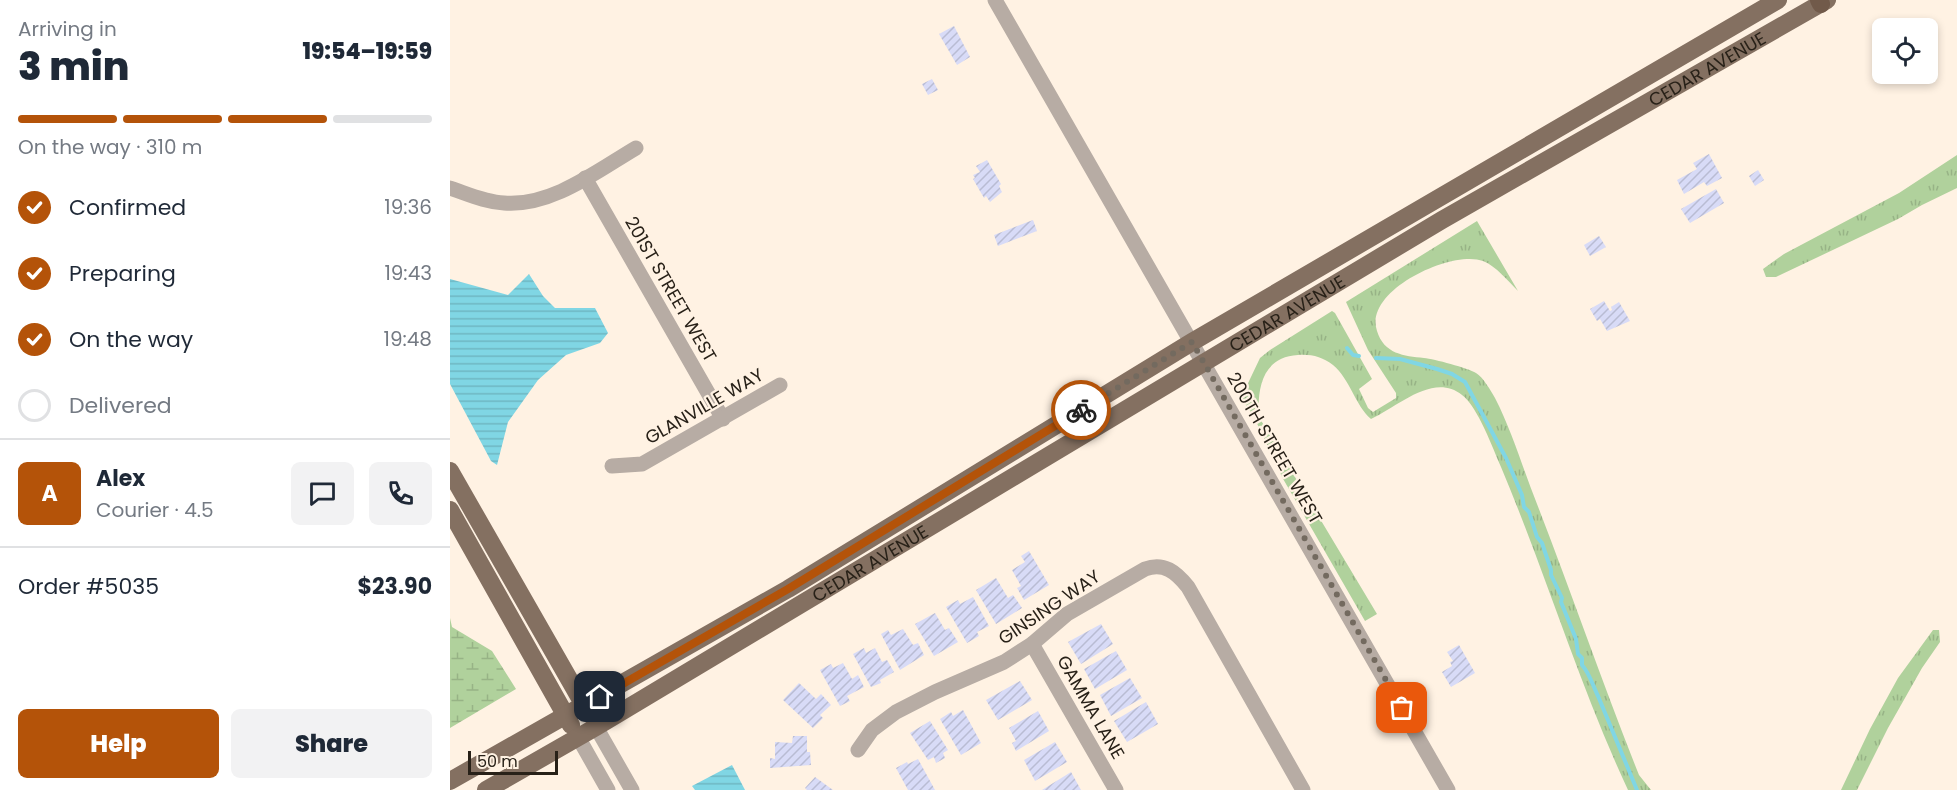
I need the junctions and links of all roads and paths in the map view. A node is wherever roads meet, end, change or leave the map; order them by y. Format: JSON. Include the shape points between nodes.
{"nodes":[{"id":1,"x":995,"y":0,"type":"edge"},
{"id":2,"x":1778,"y":0,"type":"edge"},
{"id":3,"x":1822,"y":1,"type":"edge"},
{"id":4,"x":636,"y":148,"type":"dead end"},
{"id":5,"x":585,"y":178,"type":"junction"},
{"id":6,"x":450,"y":188,"type":"edge"},
{"id":7,"x":1192,"y":342,"type":"junction"},
{"id":8,"x":1205,"y":364,"type":"junction"},
{"id":9,"x":780,"y":385,"type":"dead end"},
{"id":10,"x":723,"y":418,"type":"junction"},
{"id":11,"x":612,"y":466,"type":"dead end"},
{"id":12,"x":450,"y":471,"type":"edge"},
{"id":13,"x":450,"y":510,"type":"edge"},
{"id":14,"x":1032,"y":644,"type":"junction"},
{"id":15,"x":584,"y":706,"type":"junction"},
{"id":16,"x":566,"y":716,"type":"junction"},
{"id":17,"x":596,"y":727,"type":"junction"},
{"id":18,"x":578,"y":737,"type":"junction"},
{"id":19,"x":858,"y":750,"type":"dead end"},
{"id":20,"x":450,"y":781,"type":"edge"},
{"id":21,"x":486,"y":790,"type":"edge"},
{"id":22,"x":608,"y":790,"type":"edge"},
{"id":23,"x":632,"y":790,"type":"edge"},
{"id":24,"x":1116,"y":790,"type":"edge"},
{"id":25,"x":1303,"y":790,"type":"edge"},
{"id":26,"x":1448,"y":790,"type":"edge"}],
"edges":[{"from":1,"to":7,"type":"street","name":"200TH STREET WEST"},
{"from":2,"to":7,"type":"main road","name":"CEDAR AVENUE"},
{"from":3,"to":8,"type":"main road","name":"CEDAR AVENUE","via":[[1442,220]]},
{"from":4,"to":5,"type":"street"},
{"from":5,"to":6,"type":"street","via":[[551,195],[520,203],[489,201]]},
{"from":5,"to":10,"type":"street","name":"201ST STREET WEST"},
{"from":7,"to":8,"type":"street","name":"200TH STREET WEST"},
{"from":7,"to":15,"type":"main road","name":"CEDAR AVENUE","via":[[788,589]]},
{"from":8,"to":17,"type":"main road","name":"CEDAR AVENUE"},
{"from":8,"to":26,"type":"street","name":"200TH STREET WEST"},
{"from":9,"to":10,"type":"street","name":"GLANVILLE WAY"},
{"from":10,"to":11,"type":"street","name":"GLANVILLE WAY","via":[[642,464]]},
{"from":12,"to":15,"type":"main road"},
{"from":13,"to":16,"type":"main road"},
{"from":14,"to":19,"type":"street","name":"GINSING WAY","via":[[1004,662],[896,712],[872,729]]},
{"from":14,"to":24,"type":"street","name":"GAMMA LANE"},
{"from":14,"to":25,"type":"street","name":"GINSING WAY","via":[[1067,614],[1145,569],[1169,569],[1188,587]]},
{"from":15,"to":16,"type":"main road","name":"CEDAR AVENUE"},
{"from":15,"to":17,"type":"main road"},
{"from":16,"to":18,"type":"main road"},
{"from":16,"to":20,"type":"main road","name":"CEDAR AVENUE"},
{"from":17,"to":18,"type":"main road","name":"CEDAR AVENUE"},
{"from":17,"to":23,"type":"street"},
{"from":18,"to":21,"type":"main road","name":"CEDAR AVENUE"},
{"from":18,"to":22,"type":"street"}]}
